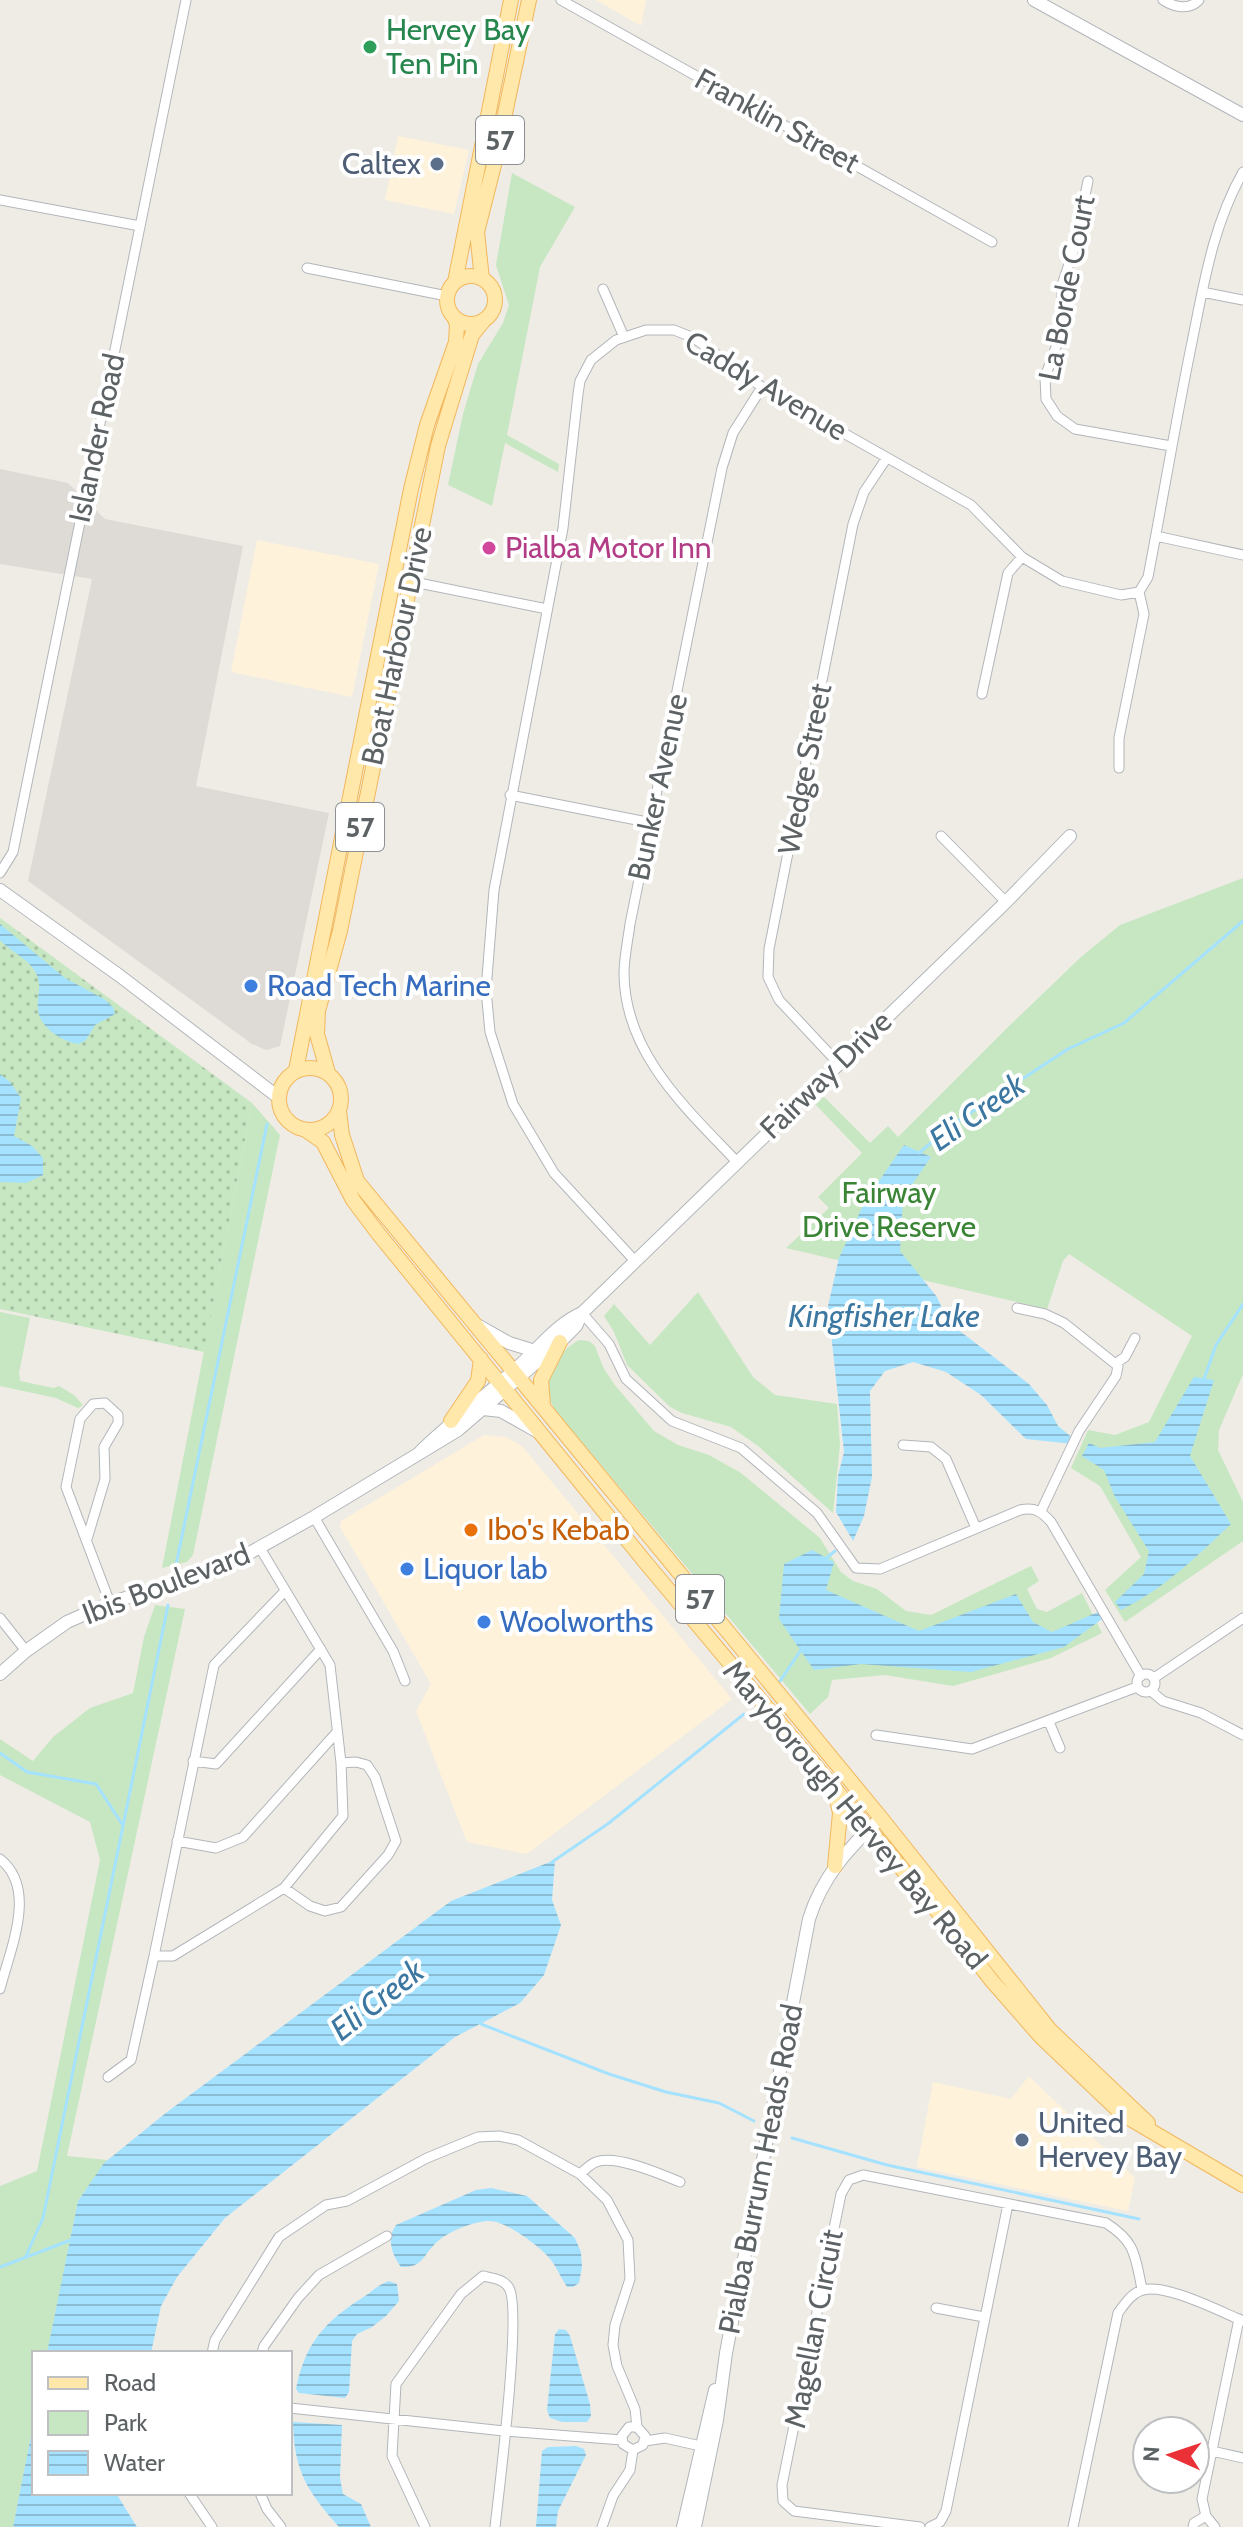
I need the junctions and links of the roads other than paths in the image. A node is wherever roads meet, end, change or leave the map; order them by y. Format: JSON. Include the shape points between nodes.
{"nodes":[{"id":1,"x":186,"y":0,"type":"edge"},
{"id":2,"x":511,"y":0,"type":"edge"},
{"id":3,"x":520,"y":0,"type":"edge"},
{"id":4,"x":529,"y":0,"type":"edge"},
{"id":5,"x":561,"y":0,"type":"edge"},
{"id":6,"x":1034,"y":0,"type":"edge"},
{"id":7,"x":1163,"y":0,"type":"edge"},
{"id":8,"x":1199,"y":0,"type":"edge"},
{"id":9,"x":502,"y":43,"type":"junction"},
{"id":10,"x":1243,"y":115,"type":"edge"},
{"id":11,"x":1243,"y":172,"type":"edge"},
{"id":12,"x":1088,"y":181,"type":"dead end"},
{"id":13,"x":0,"y":200,"type":"edge"},
{"id":14,"x":140,"y":226,"type":"junction"},
{"id":15,"x":992,"y":242,"type":"dead end"},
{"id":16,"x":307,"y":268,"type":"dead end"},
{"id":17,"x":482,"y":279,"type":"junction"},
{"id":18,"x":455,"y":282,"type":"junction"},
{"id":19,"x":603,"y":289,"type":"dead end"},
{"id":20,"x":1202,"y":292,"type":"junction"},
{"id":21,"x":447,"y":296,"type":"junction"},
{"id":22,"x":1243,"y":300,"type":"edge"},
{"id":23,"x":454,"y":317,"type":"junction"},
{"id":24,"x":485,"y":319,"type":"junction"},
{"id":25,"x":624,"y":337,"type":"junction"},
{"id":26,"x":762,"y":387,"type":"junction"},
{"id":27,"x":1171,"y":446,"type":"junction"},
{"id":28,"x":886,"y":459,"type":"junction"},
{"id":29,"x":1156,"y":536,"type":"junction"},
{"id":30,"x":1243,"y":555,"type":"edge"},
{"id":31,"x":1022,"y":557,"type":"junction"},
{"id":32,"x":394,"y":578,"type":"junction"},
{"id":33,"x":410,"y":581,"type":"junction"},
{"id":34,"x":1139,"y":592,"type":"junction"},
{"id":35,"x":547,"y":609,"type":"junction"},
{"id":36,"x":982,"y":694,"type":"dead end"},
{"id":37,"x":1119,"y":768,"type":"dead end"},
{"id":38,"x":510,"y":795,"type":"junction"},
{"id":39,"x":652,"y":823,"type":"junction"},
{"id":40,"x":941,"y":836,"type":"dead end"},
{"id":41,"x":1070,"y":836,"type":"dead end"},
{"id":42,"x":0,"y":873,"type":"edge"},
{"id":43,"x":0,"y":890,"type":"edge"},
{"id":44,"x":1006,"y":902,"type":"junction"},
{"id":45,"x":838,"y":1063,"type":"junction"},
{"id":46,"x":296,"y":1070,"type":"junction"},
{"id":47,"x":328,"y":1073,"type":"junction"},
{"id":48,"x":278,"y":1097,"type":"junction"},
{"id":49,"x":339,"y":1111,"type":"junction"},
{"id":50,"x":307,"y":1131,"type":"junction"},
{"id":51,"x":737,"y":1162,"type":"junction"},
{"id":52,"x":636,"y":1262,"type":"junction"},
{"id":53,"x":1017,"y":1308,"type":"dead end"},
{"id":54,"x":582,"y":1313,"type":"junction"},
{"id":55,"x":479,"y":1326,"type":"junction"},
{"id":56,"x":1135,"y":1338,"type":"dead end"},
{"id":57,"x":560,"y":1342,"type":"junction"},
{"id":58,"x":535,"y":1351,"type":"junction"},
{"id":59,"x":481,"y":1359,"type":"junction"},
{"id":60,"x":1116,"y":1363,"type":"junction"},
{"id":61,"x":517,"y":1375,"type":"junction"},
{"id":62,"x":504,"y":1386,"type":"junction"},
{"id":63,"x":544,"y":1408,"type":"junction"},
{"id":64,"x":483,"y":1409,"type":"junction"},
{"id":65,"x":451,"y":1421,"type":"junction"},
{"id":66,"x":544,"y":1436,"type":"junction"},
{"id":67,"x":903,"y":1445,"type":"dead end"},
{"id":68,"x":420,"y":1452,"type":"junction"},
{"id":69,"x":1041,"y":1511,"type":"junction"},
{"id":70,"x":314,"y":1517,"type":"junction"},
{"id":71,"x":976,"y":1528,"type":"junction"},
{"id":72,"x":87,"y":1539,"type":"junction"},
{"id":73,"x":260,"y":1548,"type":"junction"},
{"id":74,"x":285,"y":1591,"type":"junction"},
{"id":75,"x":110,"y":1603,"type":"junction"},
{"id":76,"x":0,"y":1618,"type":"edge"},
{"id":77,"x":1243,"y":1618,"type":"edge"},
{"id":78,"x":321,"y":1649,"type":"junction"},
{"id":79,"x":26,"y":1651,"type":"junction"},
{"id":80,"x":0,"y":1674,"type":"edge"},
{"id":81,"x":1141,"y":1676,"type":"junction"},
{"id":82,"x":1154,"y":1678,"type":"junction"},
{"id":83,"x":405,"y":1681,"type":"dead end"},
{"id":84,"x":1137,"y":1687,"type":"junction"},
{"id":85,"x":1151,"y":1691,"type":"junction"},
{"id":86,"x":1049,"y":1722,"type":"junction"},
{"id":87,"x":337,"y":1732,"type":"junction"},
{"id":88,"x":876,"y":1735,"type":"dead end"},
{"id":89,"x":1243,"y":1735,"type":"edge"},
{"id":90,"x":1060,"y":1748,"type":"dead end"},
{"id":91,"x":193,"y":1761,"type":"junction"},
{"id":92,"x":341,"y":1763,"type":"junction"},
{"id":93,"x":836,"y":1791,"type":"junction"},
{"id":94,"x":881,"y":1818,"type":"junction"},
{"id":95,"x":869,"y":1829,"type":"junction"},
{"id":96,"x":177,"y":1841,"type":"junction"},
{"id":97,"x":0,"y":1859,"type":"edge"},
{"id":98,"x":835,"y":1866,"type":"junction"},
{"id":99,"x":284,"y":1888,"type":"junction"},
{"id":100,"x":154,"y":1956,"type":"junction"},
{"id":101,"x":0,"y":1989,"type":"edge"},
{"id":102,"x":108,"y":2077,"type":"dead end"},
{"id":103,"x":1161,"y":2136,"type":"junction"},
{"id":104,"x":580,"y":2174,"type":"junction"},
{"id":105,"x":680,"y":2182,"type":"dead end"},
{"id":106,"x":1243,"y":2185,"type":"edge"},
{"id":107,"x":1008,"y":2204,"type":"junction"},
{"id":108,"x":387,"y":2236,"type":"dead end"},
{"id":109,"x":1142,"y":2289,"type":"junction"},
{"id":110,"x":936,"y":2308,"type":"dead end"},
{"id":111,"x":984,"y":2317,"type":"junction"},
{"id":112,"x":1241,"y":2320,"type":"edge"},
{"id":113,"x":212,"y":2351,"type":"edge"},
{"id":114,"x":263,"y":2351,"type":"edge"},
{"id":115,"x":292,"y":2408,"type":"edge"},
{"id":116,"x":393,"y":2418,"type":"junction"},
{"id":117,"x":637,"y":2427,"type":"junction"},
{"id":118,"x":504,"y":2431,"type":"junction"},
{"id":119,"x":622,"y":2440,"type":"junction"},
{"id":120,"x":645,"y":2441,"type":"junction"},
{"id":121,"x":706,"y":2447,"type":"junction"},
{"id":122,"x":633,"y":2450,"type":"junction"},
{"id":123,"x":1212,"y":2451,"type":"junction"},
{"id":124,"x":1243,"y":2458,"type":"edge"},
{"id":125,"x":190,"y":2495,"type":"edge"},
{"id":126,"x":261,"y":2495,"type":"edge"},
{"id":127,"x":1206,"y":2516,"type":"junction"},
{"id":128,"x":212,"y":2527,"type":"edge"},
{"id":129,"x":281,"y":2527,"type":"edge"},
{"id":130,"x":425,"y":2527,"type":"edge"},
{"id":131,"x":495,"y":2527,"type":"edge"},
{"id":132,"x":602,"y":2527,"type":"edge"},
{"id":133,"x":683,"y":2527,"type":"edge"},
{"id":134,"x":695,"y":2527,"type":"edge"},
{"id":135,"x":920,"y":2527,"type":"edge"},
{"id":136,"x":930,"y":2527,"type":"edge"},
{"id":137,"x":1073,"y":2527,"type":"edge"},
{"id":138,"x":1193,"y":2527,"type":"edge"},
{"id":139,"x":1215,"y":2527,"type":"edge"}],
"edges":[{"from":1,"to":14,"type":"street","name":"Islander Road"},
{"from":2,"to":9,"type":"main road","number":"57"},
{"from":3,"to":9,"type":"main road"},
{"from":4,"to":17,"type":"main road","number":"57","via":[[477,232]]},
{"from":5,"to":15,"type":"street","name":"Franklin Street"},
{"from":6,"to":10,"type":"street"},
{"from":7,"to":8,"type":"street","via":[[1182,8]]},
{"from":9,"to":18,"type":"main road","number":"57"},
{"from":11,"to":20,"type":"street","via":[[1226,202]]},
{"from":12,"to":27,"type":"street","name":"La Borde Court","via":[[1061,288],[1064,317],[1045,377],[1046,399],[1075,429]]},
{"from":13,"to":14,"type":"street"},
{"from":14,"to":42,"type":"street","name":"Islander Road","via":[[13,852]]},
{"from":16,"to":21,"type":"street"},
{"from":17,"to":18,"type":"main road","via":[[470,276]]},
{"from":17,"to":24,"type":"main road","number":"57","via":[[494,295]]},
{"from":18,"to":21,"type":"main road","number":"57"},
{"from":19,"to":25,"type":"street"},
{"from":20,"to":22,"type":"street"},
{"from":20,"to":27,"type":"street"},
{"from":21,"to":23,"type":"main road","number":"57"},
{"from":23,"to":24,"type":"main road","via":[[469,324]]},
{"from":23,"to":32,"type":"main road","name":"Boat Harbour Drive","number":"57","via":[[456,342],[427,425]]},
{"from":24,"to":33,"type":"main road","name":"Boat Harbour Drive","number":"57","via":[[472,335],[455,385]]},
{"from":25,"to":26,"type":"street","name":"Caddy Avenue","via":[[674,330],[694,338]]},
{"from":25,"to":35,"type":"street","name":"Caddy Avenue","via":[[591,360],[580,381],[563,528]]},
{"from":26,"to":28,"type":"street","name":"Caddy Avenue"},
{"from":26,"to":39,"type":"street","name":"Bunker Avenue","via":[[733,433],[722,468]]},
{"from":27,"to":29,"type":"street"},
{"from":28,"to":31,"type":"street","name":"Caddy Avenue","via":[[971,505]]},
{"from":28,"to":45,"type":"street","name":"Wedge Street","via":[[864,492],[853,524],[769,949],[768,977],[779,1000]]},
{"from":29,"to":30,"type":"street"},
{"from":29,"to":34,"type":"street","via":[[1148,577]]},
{"from":31,"to":34,"type":"street","name":"Caddy Avenue","via":[[1062,581],[1121,595]]},
{"from":31,"to":36,"type":"street","via":[[1008,573]]},
{"from":32,"to":33,"type":"street"},
{"from":32,"to":46,"type":"main road","name":"Boat Harbour Drive","number":"57"},
{"from":33,"to":35,"type":"street"},
{"from":33,"to":47,"type":"main road","name":"Boat Harbour Drive","number":"57","via":[[340,931],[318,1011],[317,1034]]},
{"from":34,"to":37,"type":"street","via":[[1144,614],[1119,738]]},
{"from":35,"to":38,"type":"street","name":"Caddy Avenue"},
{"from":38,"to":39,"type":"street"},
{"from":38,"to":52,"type":"street","name":"Caddy Avenue","via":[[491,919],[486,990],[490,1032],[513,1104],[554,1173]]},
{"from":39,"to":51,"type":"street","name":"Bunker Avenue","via":[[624,974],[630,1014],[648,1061]]},
{"from":40,"to":44,"type":"street"},
{"from":41,"to":44,"type":"street","name":"Fairway Drive"},
{"from":43,"to":48,"type":"street"},
{"from":44,"to":45,"type":"street","name":"Fairway Drive"},
{"from":45,"to":51,"type":"street","name":"Fairway Drive"},
{"from":46,"to":47,"type":"main road","via":[[311,1067]]},
{"from":46,"to":48,"type":"main road","number":"57","via":[[282,1083]]},
{"from":47,"to":49,"type":"main road","number":"57","via":[[341,1098]]},
{"from":48,"to":50,"type":"main road","number":"57","via":[[281,1114],[292,1126]]},
{"from":49,"to":50,"type":"main road","via":[[325,1127]]},
{"from":49,"to":55,"type":"main road","name":"Maryborough Hervey Bay Road","number":"57","via":[[357,1181]]},
{"from":50,"to":59,"type":"main road","name":"Maryborough Hervey Bay Road","number":"57","via":[[323,1142],[353,1200]]},
{"from":51,"to":52,"type":"street","name":"Fairway Drive"},
{"from":52,"to":54,"type":"street","name":"Fairway Drive"},
{"from":53,"to":60,"type":"street","via":[[1064,1323]]},
{"from":54,"to":57,"type":"street","name":"Fairway Drive"},
{"from":54,"to":58,"type":"street","name":"Fairway Drive","via":[[569,1318]]},
{"from":54,"to":71,"type":"street","via":[[609,1344],[626,1379],[672,1421],[741,1448],[817,1513],[856,1568],[880,1569]]},
{"from":55,"to":58,"type":"street"},
{"from":55,"to":61,"type":"main road","name":"Maryborough Hervey Bay Road","number":"57"},
{"from":56,"to":60,"type":"street"},
{"from":57,"to":61,"type":"street","name":"Fairway Drive"},
{"from":57,"to":63,"type":"main road","via":[[541,1380]]},
{"from":58,"to":61,"type":"street","name":"Fairway Drive"},
{"from":59,"to":62,"type":"main road","name":"Maryborough Hervey Bay Road","number":"57"},
{"from":59,"to":65,"type":"main road","via":[[478,1381]]},
{"from":60,"to":69,"type":"street","via":[[1116,1376],[1079,1431]]},
{"from":61,"to":62,"type":"street","name":"Fairway Drive"},
{"from":61,"to":63,"type":"main road","name":"Maryborough Hervey Bay Road","number":"57"},
{"from":62,"to":64,"type":"street","name":"Ibis Boulevard"},
{"from":62,"to":65,"type":"street","name":"Ibis Boulevard"},
{"from":62,"to":66,"type":"main road","name":"Maryborough Hervey Bay Road","number":"57"},
{"from":63,"to":94,"type":"main road","name":"Maryborough Hervey Bay Road","number":"57"},
{"from":64,"to":66,"type":"street","via":[[501,1411]]},
{"from":64,"to":68,"type":"street","name":"Ibis Boulevard"},
{"from":65,"to":68,"type":"street","name":"Ibis Boulevard"},
{"from":66,"to":93,"type":"main road","name":"Maryborough Hervey Bay Road","number":"57"},
{"from":67,"to":71,"type":"street","via":[[939,1451]]},
{"from":68,"to":70,"type":"street","name":"Ibis Boulevard"},
{"from":69,"to":71,"type":"street","via":[[1020,1510]]},
{"from":69,"to":81,"type":"street"},
{"from":70,"to":73,"type":"street","name":"Ibis Boulevard"},
{"from":70,"to":83,"type":"street","via":[[393,1651]]},
{"from":72,"to":72,"type":"street","via":[[66,1487],[80,1419],[93,1404],[105,1403],[118,1415],[118,1423],[104,1447],[105,1479]]},
{"from":72,"to":75,"type":"street"},
{"from":73,"to":74,"type":"street"},
{"from":73,"to":75,"type":"street","name":"Ibis Boulevard","via":[[226,1566]]},
{"from":74,"to":78,"type":"street"},
{"from":74,"to":91,"type":"street","via":[[214,1665]]},
{"from":75,"to":79,"type":"street","name":"Ibis Boulevard","via":[[67,1622]]},
{"from":76,"to":79,"type":"street"},
{"from":77,"to":82,"type":"street"},
{"from":78,"to":87,"type":"street","via":[[330,1665]]},
{"from":78,"to":91,"type":"street","via":[[216,1764]]},
{"from":79,"to":80,"type":"street","name":"Ibis Boulevard"},
{"from":81,"to":82,"type":"street"},
{"from":81,"to":84,"type":"street"},
{"from":82,"to":85,"type":"street"},
{"from":84,"to":85,"type":"street"},
{"from":84,"to":86,"type":"street"},
{"from":85,"to":89,"type":"street"},
{"from":86,"to":88,"type":"street","via":[[972,1749]]},
{"from":86,"to":90,"type":"street"},
{"from":87,"to":92,"type":"street"},
{"from":87,"to":96,"type":"street","via":[[243,1837],[216,1848]]},
{"from":91,"to":96,"type":"street"},
{"from":92,"to":99,"type":"street","via":[[343,1816]]},
{"from":92,"to":99,"type":"street","via":[[367,1765],[396,1841],[341,1907],[325,1911]]},
{"from":93,"to":95,"type":"main road","name":"Maryborough Hervey Bay Road","number":"57"},
{"from":93,"to":98,"type":"main road","via":[[840,1813]]},
{"from":94,"to":95,"type":"street","name":"Pialba Burrum Heads Road"},
{"from":94,"to":103,"type":"main road","name":"Maryborough Hervey Bay Road","number":"57","via":[[1050,2030]]},
{"from":95,"to":98,"type":"street","name":"Pialba Burrum Heads Road"},
{"from":95,"to":103,"type":"main road","name":"Maryborough Hervey Bay Road","number":"57","via":[[1041,2037],[1122,2114]]},
{"from":96,"to":100,"type":"street"},
{"from":97,"to":101,"type":"street","via":[[19,1887],[19,1915]]},
{"from":98,"to":121,"type":"street","name":"Pialba Burrum Heads Road","via":[[809,1919]]},
{"from":99,"to":100,"type":"street","via":[[173,1956]]},
{"from":100,"to":102,"type":"street","via":[[131,2060]]},
{"from":103,"to":106,"type":"main road","name":"Maryborough Hervey Bay Road","number":"57"},
{"from":104,"to":105,"type":"street","via":[[607,2160],[648,2168]]},
{"from":104,"to":113,"type":"street","via":[[518,2140],[478,2137],[347,2201],[326,2205],[279,2237]]},
{"from":104,"to":117,"type":"street","via":[[607,2200],[628,2240],[630,2279],[613,2345]]},
{"from":107,"to":109,"type":"street","name":"Magellan Circuit","via":[[1106,2223],[1125,2236]]},
{"from":107,"to":111,"type":"street"},
{"from":107,"to":135,"type":"street","name":"Magellan Circuit","via":[[863,2175],[849,2180],[841,2194],[783,2501],[794,2511]]},
{"from":108,"to":114,"type":"street","via":[[319,2275]]},
{"from":109,"to":112,"type":"street","via":[[1190,2299]]},
{"from":109,"to":137,"type":"street","via":[[1118,2313]]},
{"from":110,"to":111,"type":"street"},
{"from":111,"to":136,"type":"street","via":[[946,2511]]},
{"from":112,"to":123,"type":"street"},
{"from":115,"to":116,"type":"street"},
{"from":116,"to":118,"type":"street"},
{"from":116,"to":118,"type":"street","via":[[396,2384],[461,2294],[483,2276],[509,2287],[514,2302]]},
{"from":116,"to":130,"type":"street","via":[[392,2456]]},
{"from":117,"to":119,"type":"street","via":[[626,2429]]},
{"from":117,"to":120,"type":"street"},
{"from":118,"to":119,"type":"street"},
{"from":118,"to":131,"type":"street"},
{"from":119,"to":122,"type":"street"},
{"from":120,"to":121,"type":"street","via":[[665,2438]]},
{"from":120,"to":122,"type":"street"},
{"from":121,"to":133,"type":"street","name":"Pialba Burrum Heads Road"},
{"from":121,"to":134,"type":"street","name":"Pialba Burrum Heads Road"},
{"from":122,"to":132,"type":"street","via":[[630,2470]]},
{"from":123,"to":124,"type":"street"},
{"from":123,"to":127,"type":"street","via":[[1202,2499]]},
{"from":125,"to":128,"type":"street"},
{"from":126,"to":129,"type":"street"},
{"from":127,"to":138,"type":"street"},
{"from":127,"to":139,"type":"street"}]}
